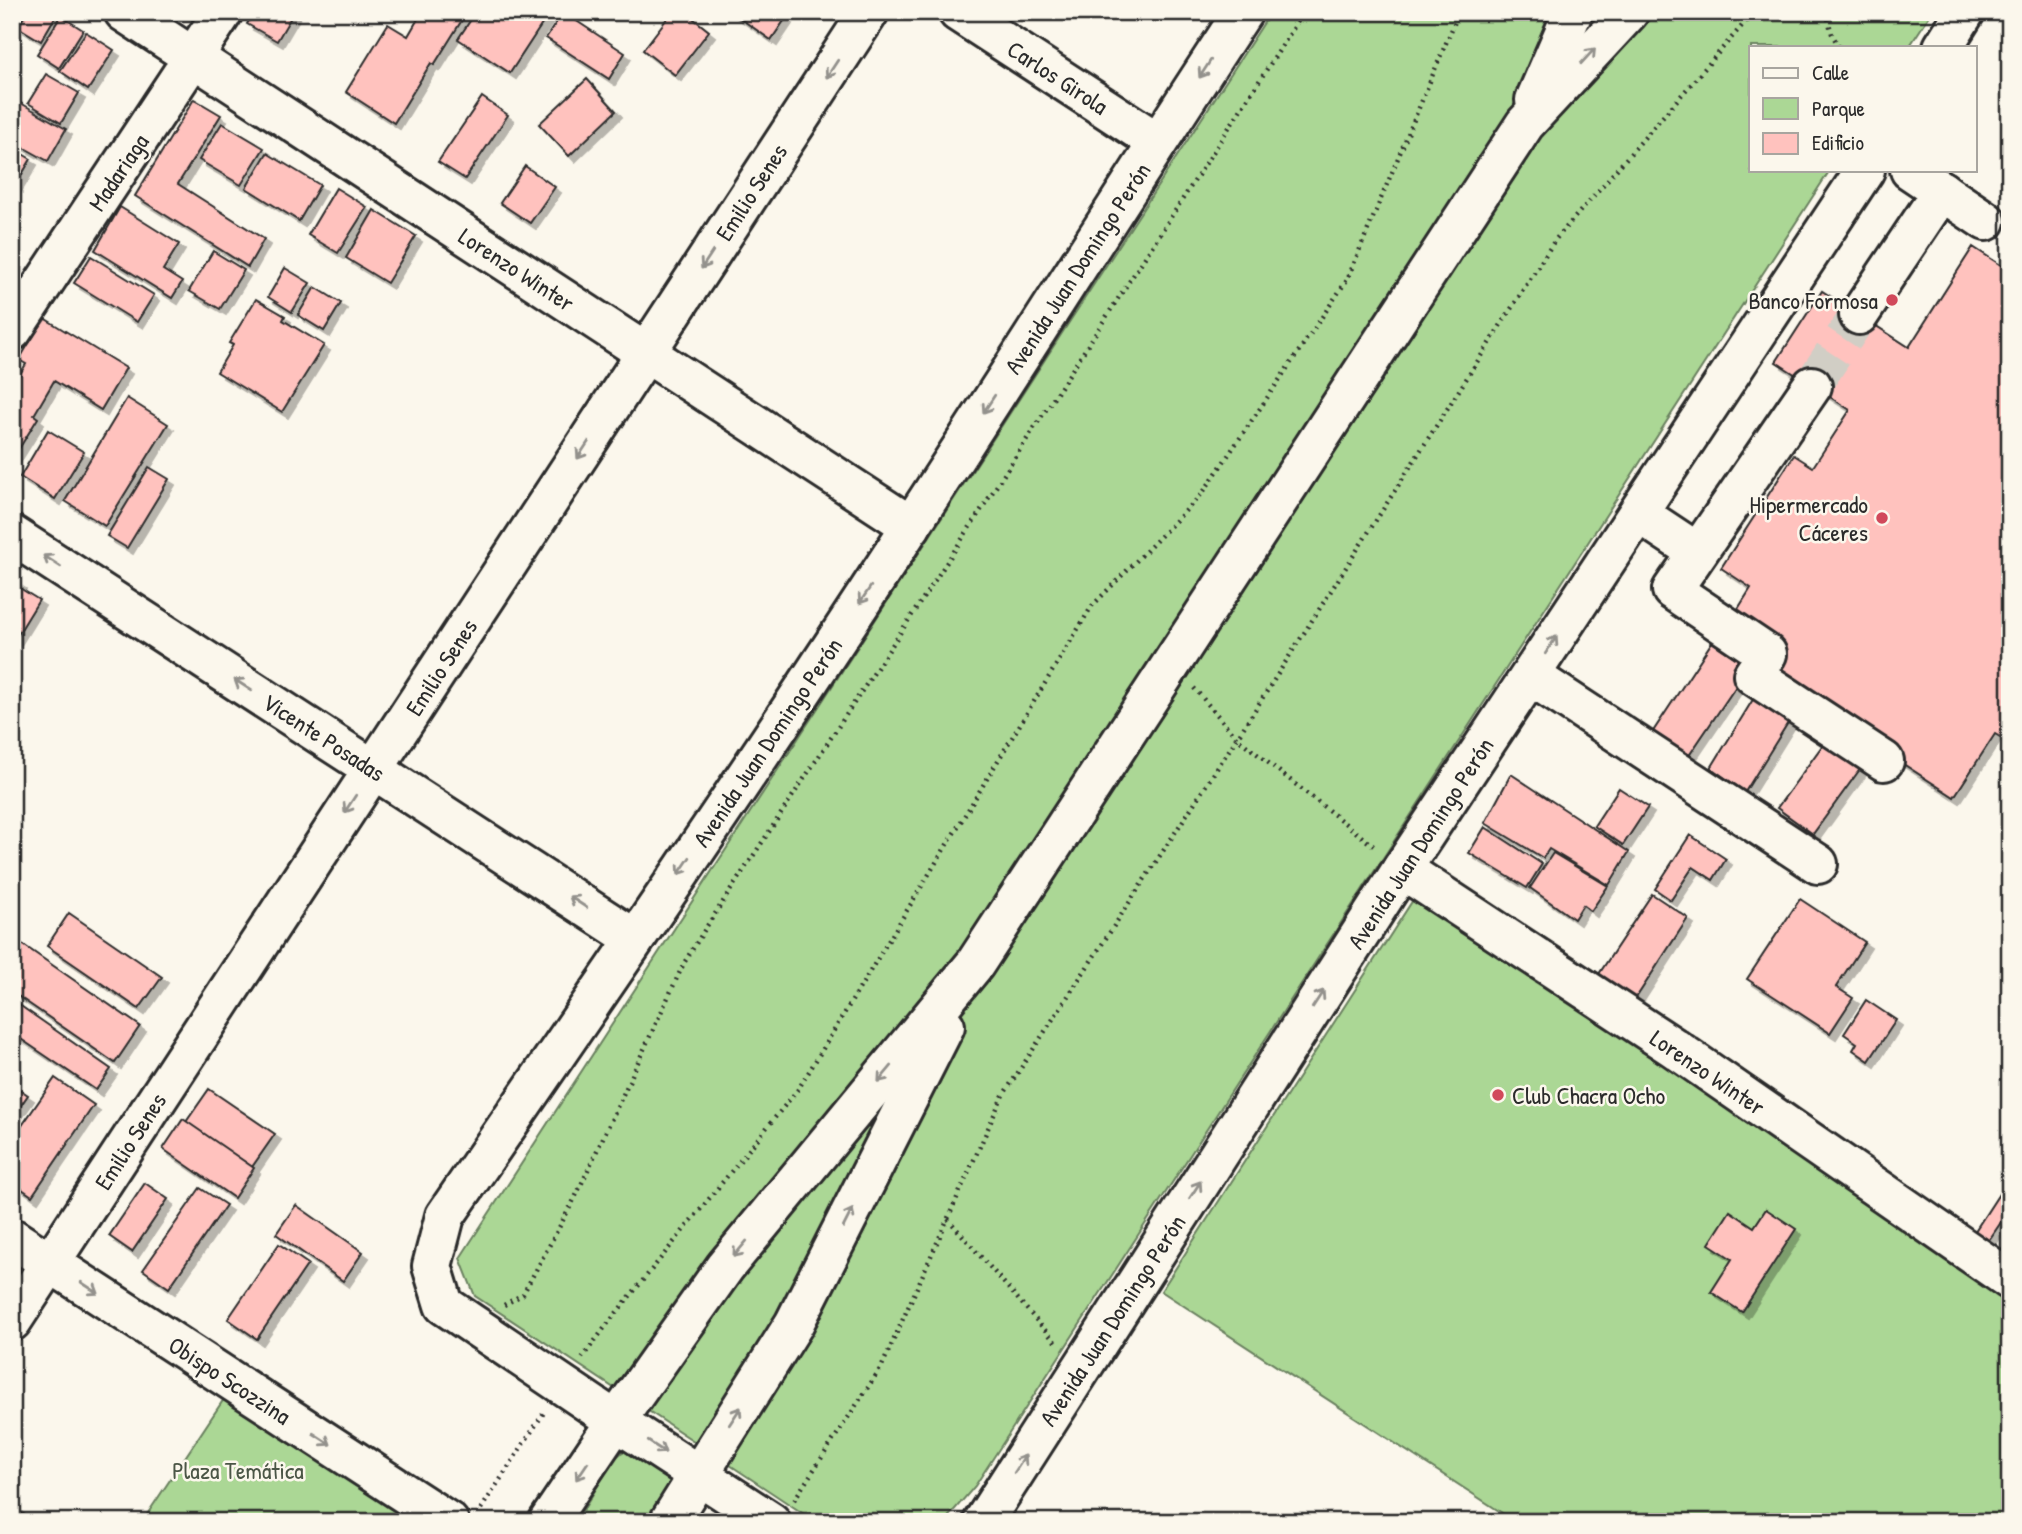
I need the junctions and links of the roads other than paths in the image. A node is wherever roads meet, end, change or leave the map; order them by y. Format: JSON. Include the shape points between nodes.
{"nodes":[{"id":1,"x":124,"y":12,"type":"edge"},
{"id":2,"x":223,"y":12,"type":"edge"},
{"id":3,"x":869,"y":12,"type":"edge"},
{"id":4,"x":958,"y":12,"type":"edge"},
{"id":5,"x":1243,"y":12,"type":"edge"},
{"id":6,"x":1573,"y":12,"type":"edge"},
{"id":7,"x":1629,"y":12,"type":"edge"},
{"id":8,"x":1965,"y":12,"type":"edge"},
{"id":9,"x":1944,"y":46,"type":"edge"},
{"id":10,"x":194,"y":58,"type":"junction"},
{"id":11,"x":1525,"y":124,"type":"junction"},
{"id":12,"x":1157,"y":142,"type":"junction"},
{"id":13,"x":1864,"y":172,"type":"edge"},
{"id":14,"x":1913,"y":172,"type":"edge"},
{"id":15,"x":1941,"y":191,"type":"junction"},
{"id":16,"x":1986,"y":220,"type":"dead end"},
{"id":17,"x":1859,"y":315,"type":"tunnel mouth"},
{"id":18,"x":12,"y":331,"type":"edge"},
{"id":19,"x":646,"y":354,"type":"junction"},
{"id":20,"x":1812,"y":386,"type":"tunnel mouth"},
{"id":21,"x":1637,"y":513,"type":"junction"},
{"id":22,"x":911,"y":526,"type":"junction"},
{"id":23,"x":12,"y":535,"type":"edge"},
{"id":24,"x":1697,"y":552,"type":"junction"},
{"id":25,"x":1531,"y":676,"type":"junction"},
{"id":26,"x":1884,"y":761,"type":"dead end"},
{"id":27,"x":374,"y":769,"type":"junction"},
{"id":28,"x":1818,"y":864,"type":"dead end"},
{"id":29,"x":1402,"y":869,"type":"junction"},
{"id":30,"x":635,"y":939,"type":"junction"},
{"id":31,"x":975,"y":964,"type":"junction"},
{"id":32,"x":12,"y":1238,"type":"edge"},
{"id":33,"x":51,"y":1263,"type":"junction"},
{"id":34,"x":2010,"y":1280,"type":"edge"},
{"id":35,"x":12,"y":1321,"type":"edge"},
{"id":36,"x":616,"y":1420,"type":"junction"},
{"id":37,"x":699,"y":1473,"type":"junction"},
{"id":38,"x":464,"y":1516,"type":"edge"},
{"id":39,"x":779,"y":1516,"type":"edge"},
{"id":40,"x":548,"y":1522,"type":"edge"},
{"id":41,"x":669,"y":1522,"type":"edge"},
{"id":42,"x":983,"y":1522,"type":"edge"}],
"edges":[{"from":1,"to":10,"type":"main road","name":"Lorenzo Winter"},
{"from":2,"to":10,"type":"main road","name":"Madariaga"},
{"from":3,"to":19,"type":"main road","name":"Emilio Senes","one_way":true},
{"from":4,"to":12,"type":"main road","name":"Carlos Girola"},
{"from":5,"to":12,"type":"main road","name":"Avenida Juan Domingo Perón","one_way":true},
{"from":6,"to":11,"type":"main road"},
{"from":11,"to":7,"type":"main road","one_way":true},
{"from":8,"to":9,"type":"main road"},
{"from":10,"to":18,"type":"main road","name":"Madariaga"},
{"from":10,"to":19,"type":"main road","name":"Lorenzo Winter"},
{"from":11,"to":31,"type":"main road"},
{"from":12,"to":22,"type":"main road","name":"Avenida Juan Domingo Perón","one_way":true},
{"from":13,"to":21,"type":"main road","name":"Avenida Juan Domingo Perón"},
{"from":14,"to":15,"type":"main road"},
{"from":15,"to":16,"type":"main road"},
{"from":15,"to":17,"type":"main road"},
{"from":19,"to":22,"type":"main road","name":"Lorenzo Winter"},
{"from":19,"to":27,"type":"main road","name":"Emilio Senes","one_way":true},
{"from":20,"to":24,"type":"main road"},
{"from":21,"to":24,"type":"main road"},
{"from":25,"to":21,"type":"main road","name":"Avenida Juan Domingo Perón","one_way":true},
{"from":22,"to":30,"type":"main road","name":"Avenida Juan Domingo Perón","one_way":true},
{"from":27,"to":23,"type":"main road","name":"Vicente Posadas","one_way":true},
{"from":24,"to":26,"type":"main road","via":[[1672,590],[1767,654],[1754,675]]},
{"from":25,"to":28,"type":"main road"},
{"from":25,"to":29,"type":"main road","name":"Avenida Juan Domingo Perón"},
{"from":30,"to":27,"type":"main road","name":"Vicente Posadas","one_way":true},
{"from":27,"to":33,"type":"main road","name":"Emilio Senes","one_way":true},
{"from":29,"to":34,"type":"main road","name":"Lorenzo Winter","via":[[1673,1047]]},
{"from":42,"to":29,"type":"main road","name":"Avenida Juan Domingo Perón","one_way":true},
{"from":30,"to":36,"type":"main road","name":"Avenida Juan Domingo Perón","via":[[446,1216],[432,1266],[444,1305]]},
{"from":31,"to":36,"type":"main road","one_way":true,"via":[[724,1267]]},
{"from":37,"to":31,"type":"main road","one_way":true,"via":[[794,1324]]},
{"from":32,"to":33,"type":"main road","name":"Obispo Scozzina"},
{"from":33,"to":35,"type":"main road","name":"Emilio Senes"},
{"from":33,"to":38,"type":"main road","name":"Obispo Scozzina","one_way":true},
{"from":36,"to":37,"type":"main road","name":"Avenida Juan Domingo Perón","one_way":true},
{"from":36,"to":40,"type":"main road","one_way":true},
{"from":37,"to":39,"type":"main road"},
{"from":37,"to":41,"type":"main road"}]}
